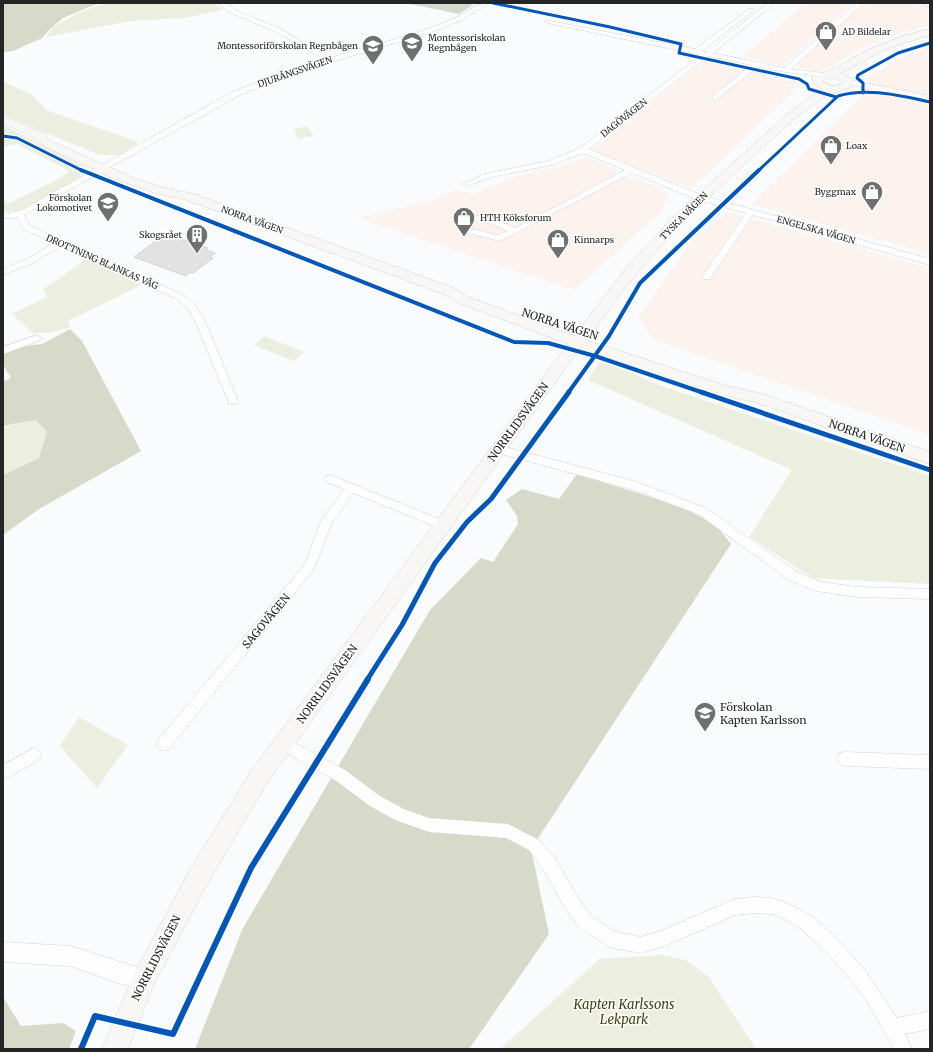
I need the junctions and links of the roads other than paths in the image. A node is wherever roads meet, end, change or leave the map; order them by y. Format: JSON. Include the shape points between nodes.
{"nodes":[{"id":1,"x":221,"y":3,"type":"edge"},
{"id":2,"x":486,"y":3,"type":"edge"},
{"id":3,"x":760,"y":3,"type":"edge"},
{"id":4,"x":772,"y":3,"type":"edge"},
{"id":5,"x":861,"y":3,"type":"edge"},
{"id":6,"x":924,"y":3,"type":"edge"},
{"id":7,"x":930,"y":4,"type":"edge"},
{"id":8,"x":548,"y":21,"type":"dead end"},
{"id":9,"x":930,"y":32,"type":"edge"},
{"id":10,"x":696,"y":52,"type":"junction"},
{"id":11,"x":707,"y":54,"type":"junction"},
{"id":12,"x":329,"y":60,"type":"junction"},
{"id":13,"x":857,"y":62,"type":"junction"},
{"id":14,"x":757,"y":64,"type":"junction"},
{"id":15,"x":787,"y":71,"type":"junction"},
{"id":16,"x":822,"y":79,"type":"junction"},
{"id":17,"x":843,"y":85,"type":"junction"},
{"id":18,"x":716,"y":98,"type":"dead end"},
{"id":19,"x":930,"y":98,"type":"edge"},
{"id":20,"x":806,"y":104,"type":"junction"},
{"id":21,"x":3,"y":119,"type":"edge"},
{"id":22,"x":583,"y":150,"type":"junction"},
{"id":23,"x":108,"y":167,"type":"junction"},
{"id":24,"x":631,"y":170,"type":"junction"},
{"id":25,"x":467,"y":184,"type":"dead end"},
{"id":26,"x":701,"y":198,"type":"junction"},
{"id":27,"x":751,"y":212,"type":"junction"},
{"id":28,"x":20,"y":214,"type":"junction"},
{"id":29,"x":3,"y":215,"type":"edge"},
{"id":30,"x":515,"y":232,"type":"junction"},
{"id":31,"x":61,"y":243,"type":"junction"},
{"id":32,"x":930,"y":262,"type":"edge"},
{"id":33,"x":3,"y":272,"type":"edge"},
{"id":34,"x":707,"y":276,"type":"dead end"},
{"id":35,"x":581,"y":337,"type":"junction"},
{"id":36,"x":37,"y":338,"type":"dead end"},
{"id":37,"x":3,"y":351,"type":"edge"},
{"id":38,"x":234,"y":401,"type":"dead end"},
{"id":39,"x":498,"y":449,"type":"junction"},
{"id":40,"x":930,"y":458,"type":"edge"},
{"id":41,"x":330,"y":479,"type":"dead end"},
{"id":42,"x":351,"y":488,"type":"junction"},
{"id":43,"x":443,"y":525,"type":"junction"},
{"id":44,"x":930,"y":594,"type":"edge"},
{"id":45,"x":164,"y":744,"type":"dead end"},
{"id":46,"x":284,"y":744,"type":"junction"},
{"id":47,"x":34,"y":755,"type":"dead end"},
{"id":48,"x":844,"y":759,"type":"dead end"},
{"id":49,"x":930,"y":762,"type":"edge"},
{"id":50,"x":3,"y":773,"type":"edge"},
{"id":51,"x":3,"y":952,"type":"edge"},
{"id":52,"x":144,"y":978,"type":"junction"},
{"id":53,"x":930,"y":1020,"type":"edge"},
{"id":54,"x":894,"y":1028,"type":"junction"},
{"id":55,"x":115,"y":1049,"type":"edge"},
{"id":56,"x":904,"y":1049,"type":"edge"}],
"edges":[{"from":1,"to":12,"type":"street","via":[[230,10],[313,49]]},
{"from":2,"to":12,"type":"street","name":"DJURÄNGSVÄGEN","via":[[469,15],[442,27]]},
{"from":3,"to":10,"type":"street"},
{"from":4,"to":11,"type":"street","name":"DAGÖVÄGEN"},
{"from":5,"to":15,"type":"street"},
{"from":6,"to":7,"type":"street"},
{"from":8,"to":10,"type":"street"},
{"from":9,"to":13,"type":"main road","via":[[886,45]]},
{"from":10,"to":11,"type":"street"},
{"from":11,"to":14,"type":"street"},
{"from":11,"to":22,"type":"street","name":"DAGÖVÄGEN"},
{"from":12,"to":23,"type":"street","name":"DJURÄNGSVÄGEN","via":[[237,92]]},
{"from":13,"to":16,"type":"main road"},
{"from":13,"to":17,"type":"main road"},
{"from":14,"to":15,"type":"street"},
{"from":14,"to":18,"type":"street"},
{"from":15,"to":16,"type":"street"},
{"from":16,"to":17,"type":"main road","via":[[839,76]]},
{"from":16,"to":20,"type":"main road","name":"TYSKA VÄGEN"},
{"from":17,"to":19,"type":"street"},
{"from":17,"to":20,"type":"main road","name":"TYSKA VÄGEN","via":[[823,93]]},
{"from":20,"to":26,"type":"main road","name":"TYSKA VÄGEN"},
{"from":21,"to":23,"type":"main road","name":"NORRA VÄGEN","via":[[39,138]]},
{"from":22,"to":24,"type":"street"},
{"from":22,"to":25,"type":"street","name":"DAGÖVÄGEN","via":[[557,162],[489,175]]},
{"from":23,"to":28,"type":"street"},
{"from":23,"to":35,"type":"main road","name":"NORRA VÄGEN","via":[[180,190],[190,197],[449,291],[467,293]]},
{"from":24,"to":26,"type":"street"},
{"from":24,"to":30,"type":"street"},
{"from":26,"to":27,"type":"street","name":"ENGELSKA VÄGEN"},
{"from":26,"to":35,"type":"main road","name":"TYSKA VÄGEN","via":[[675,222],[634,268]]},
{"from":27,"to":32,"type":"street","name":"ENGELSKA VÄGEN"},
{"from":27,"to":34,"type":"street"},
{"from":28,"to":29,"type":"street"},
{"from":28,"to":31,"type":"street","name":"DROTTNING BLANKAS VÄG","via":[[26,227]]},
{"from":30,"to":30,"type":"street","via":[[484,218],[469,220],[467,230],[499,238]]},
{"from":31,"to":33,"type":"street"},
{"from":31,"to":38,"type":"street","name":"DROTTNING BLANKAS VÄG","via":[[180,297],[192,307]]},
{"from":35,"to":39,"type":"main road","name":"NORRLIDSVÄGEN"},
{"from":35,"to":40,"type":"main road","name":"NORRA VÄGEN","via":[[730,384],[758,398]]},
{"from":36,"to":37,"type":"street"},
{"from":39,"to":43,"type":"main road","name":"NORRLIDSVÄGEN"},
{"from":39,"to":44,"type":"street","via":[[637,486],[681,502],[702,512],[793,576],[820,587],[857,592]]},
{"from":41,"to":42,"type":"street"},
{"from":42,"to":43,"type":"street"},
{"from":42,"to":45,"type":"street","name":"SAGOVÄGEN","via":[[327,522],[310,566]]},
{"from":43,"to":46,"type":"main road","name":"NORRLIDSVÄGEN"},
{"from":46,"to":52,"type":"main road","name":"NORRLIDSVÄGEN","via":[[259,777],[198,878]]},
{"from":46,"to":54,"type":"street","via":[[340,775],[375,801],[400,815],[429,825],[508,831],[534,845],[550,865],[585,922],[612,940],[641,946],[668,937],[734,907],[772,906],[790,912],[807,923],[833,947],[874,997]]},
{"from":47,"to":50,"type":"street"},
{"from":48,"to":49,"type":"street"},
{"from":51,"to":52,"type":"street","via":[[72,956],[117,972]]},
{"from":52,"to":55,"type":"main road","name":"NORRLIDSVÄGEN"},
{"from":53,"to":54,"type":"street"},
{"from":54,"to":56,"type":"street"}]}
